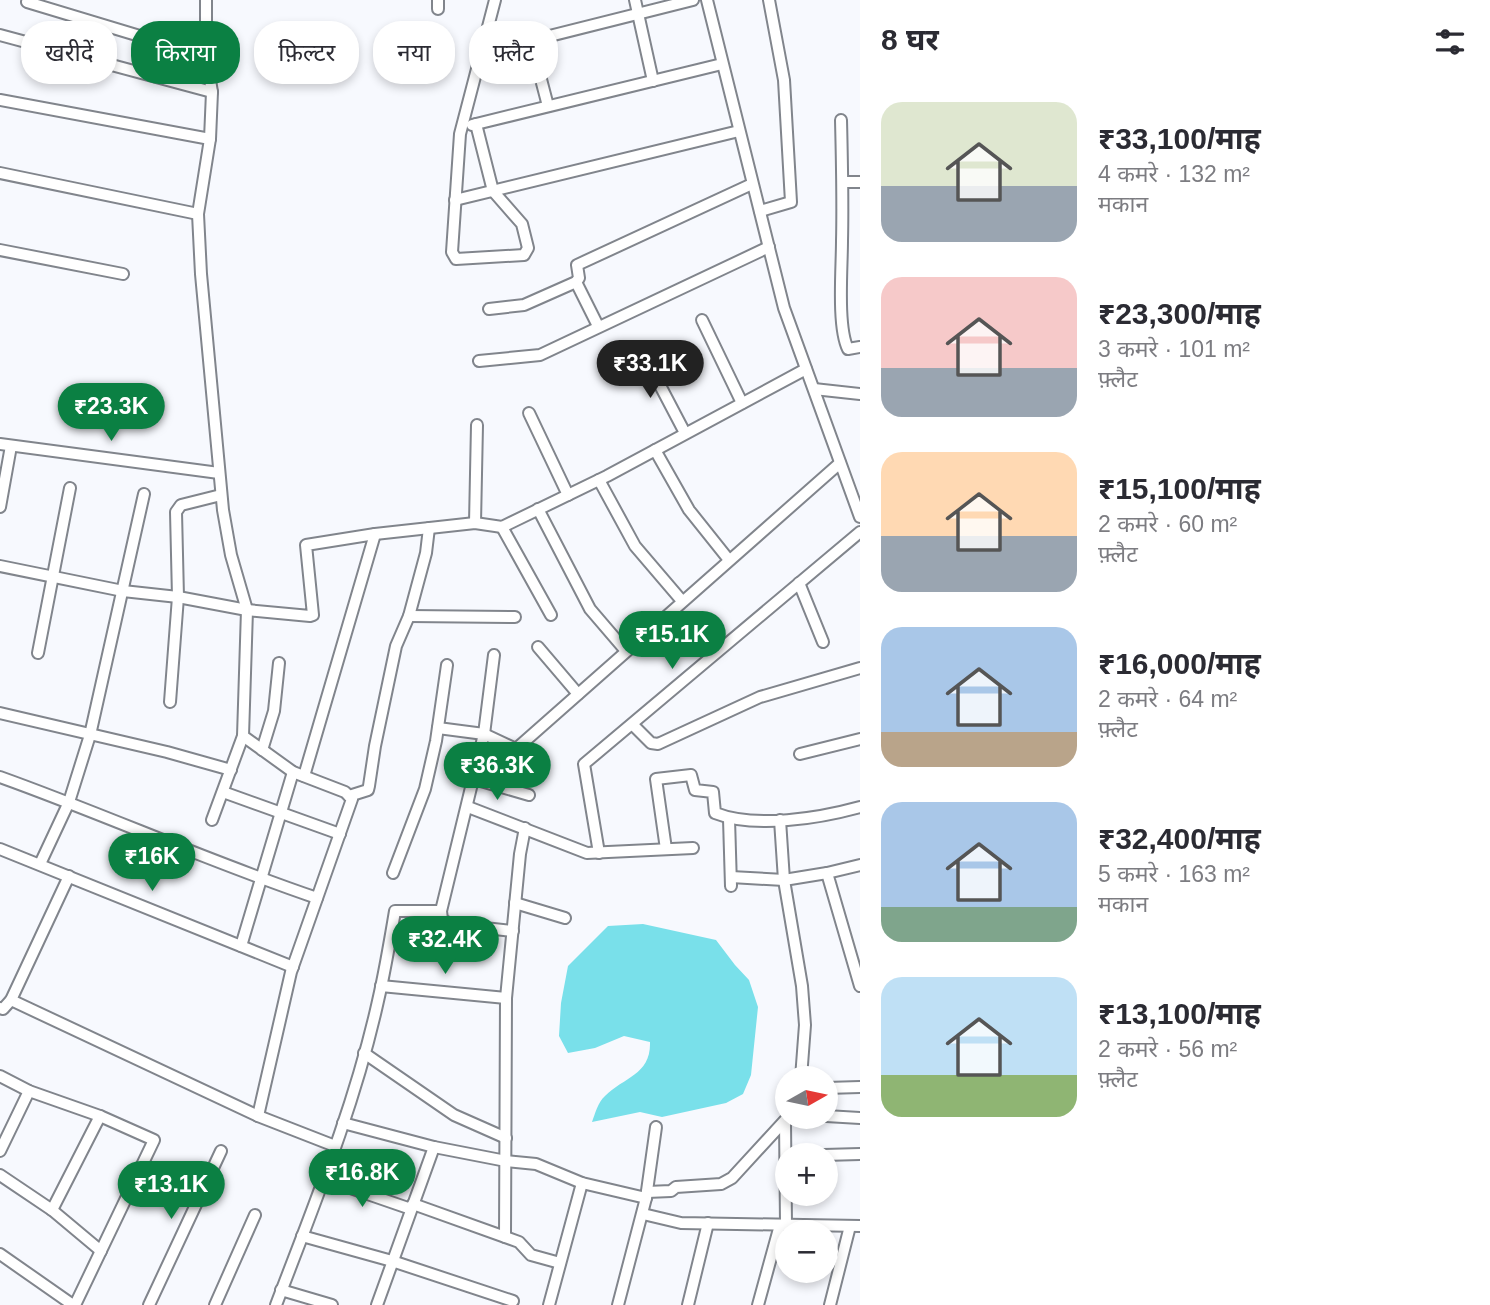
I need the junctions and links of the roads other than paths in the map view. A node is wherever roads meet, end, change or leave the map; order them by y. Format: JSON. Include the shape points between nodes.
{"nodes":[{"id":1,"x":206,"y":0,"type":"edge"},
{"id":2,"x":495,"y":0,"type":"edge"},
{"id":3,"x":635,"y":0,"type":"edge"},
{"id":4,"x":693,"y":0,"type":"edge"},
{"id":5,"x":707,"y":0,"type":"edge"},
{"id":6,"x":769,"y":0,"type":"edge"},
{"id":7,"x":27,"y":2,"type":"dead end"},
{"id":8,"x":639,"y":15,"type":"junction"},
{"id":9,"x":206,"y":21,"type":"edge"},
{"id":10,"x":490,"y":21,"type":"edge"},
{"id":11,"x":131,"y":33,"type":"edge"},
{"id":12,"x":558,"y":34,"type":"edge"},
{"id":13,"x":0,"y":35,"type":"edge"},
{"id":14,"x":722,"y":64,"type":"junction"},
{"id":15,"x":653,"y":81,"type":"junction"},
{"id":16,"x":211,"y":84,"type":"edge"},
{"id":17,"x":474,"y":84,"type":"edge"},
{"id":18,"x":542,"y":84,"type":"edge"},
{"id":19,"x":212,"y":92,"type":"junction"},
{"id":20,"x":0,"y":100,"type":"edge"},
{"id":21,"x":548,"y":106,"type":"junction"},
{"id":22,"x":841,"y":120,"type":"dead end"},
{"id":23,"x":476,"y":124,"type":"junction"},
{"id":24,"x":462,"y":127,"type":"junction"},
{"id":25,"x":739,"y":131,"type":"junction"},
{"id":26,"x":210,"y":139,"type":"junction"},
{"id":27,"x":0,"y":173,"type":"edge"},
{"id":28,"x":843,"y":182,"type":"junction"},
{"id":29,"x":860,"y":182,"type":"edge"},
{"id":30,"x":752,"y":184,"type":"junction"},
{"id":31,"x":493,"y":191,"type":"junction"},
{"id":32,"x":455,"y":200,"type":"junction"},
{"id":33,"x":760,"y":211,"type":"junction"},
{"id":34,"x":198,"y":214,"type":"junction"},
{"id":35,"x":769,"y":247,"type":"junction"},
{"id":36,"x":0,"y":250,"type":"edge"},
{"id":37,"x":123,"y":274,"type":"dead end"},
{"id":38,"x":576,"y":282,"type":"junction"},
{"id":39,"x":489,"y":310,"type":"dead end"},
{"id":40,"x":702,"y":320,"type":"dead end"},
{"id":41,"x":598,"y":326,"type":"junction"},
{"id":42,"x":860,"y":347,"type":"edge"},
{"id":43,"x":642,"y":351,"type":"dead end"},
{"id":44,"x":479,"y":361,"type":"dead end"},
{"id":45,"x":806,"y":369,"type":"junction"},
{"id":46,"x":814,"y":389,"type":"junction"},
{"id":47,"x":860,"y":394,"type":"edge"},
{"id":48,"x":742,"y":403,"type":"junction"},
{"id":49,"x":529,"y":413,"type":"dead end"},
{"id":50,"x":477,"y":425,"type":"dead end"},
{"id":51,"x":685,"y":433,"type":"junction"},
{"id":52,"x":6,"y":445,"type":"edge"},
{"id":53,"x":655,"y":450,"type":"junction"},
{"id":54,"x":841,"y":463,"type":"junction"},
{"id":55,"x":219,"y":473,"type":"junction"},
{"id":56,"x":599,"y":480,"type":"junction"},
{"id":57,"x":70,"y":488,"type":"dead end"},
{"id":58,"x":144,"y":494,"type":"dead end"},
{"id":59,"x":221,"y":495,"type":"junction"},
{"id":60,"x":568,"y":495,"type":"junction"},
{"id":61,"x":0,"y":507,"type":"edge"},
{"id":62,"x":538,"y":509,"type":"junction"},
{"id":63,"x":860,"y":517,"type":"edge"},
{"id":64,"x":475,"y":523,"type":"junction"},
{"id":65,"x":502,"y":527,"type":"junction"},
{"id":66,"x":429,"y":528,"type":"junction"},
{"id":67,"x":860,"y":532,"type":"edge"},
{"id":68,"x":374,"y":534,"type":"junction"},
{"id":69,"x":729,"y":560,"type":"junction"},
{"id":70,"x":0,"y":566,"type":"edge"},
{"id":71,"x":54,"y":577,"type":"junction"},
{"id":72,"x":799,"y":583,"type":"junction"},
{"id":73,"x":123,"y":591,"type":"junction"},
{"id":74,"x":178,"y":597,"type":"junction"},
{"id":75,"x":682,"y":601,"type":"junction"},
{"id":76,"x":247,"y":610,"type":"junction"},
{"id":77,"x":551,"y":615,"type":"dead end"},
{"id":78,"x":408,"y":616,"type":"junction"},
{"id":79,"x":515,"y":617,"type":"dead end"},
{"id":80,"x":823,"y":642,"type":"dead end"},
{"id":81,"x":538,"y":647,"type":"dead end"},
{"id":82,"x":626,"y":651,"type":"junction"},
{"id":83,"x":38,"y":653,"type":"dead end"},
{"id":84,"x":494,"y":655,"type":"dead end"},
{"id":85,"x":279,"y":663,"type":"dead end"},
{"id":86,"x":447,"y":665,"type":"dead end"},
{"id":87,"x":860,"y":668,"type":"edge"},
{"id":88,"x":578,"y":694,"type":"junction"},
{"id":89,"x":170,"y":702,"type":"dead end"},
{"id":90,"x":0,"y":713,"type":"edge"},
{"id":91,"x":632,"y":725,"type":"junction"},
{"id":92,"x":438,"y":728,"type":"junction"},
{"id":93,"x":484,"y":734,"type":"junction"},
{"id":94,"x":90,"y":735,"type":"junction"},
{"id":95,"x":243,"y":736,"type":"junction"},
{"id":96,"x":860,"y":739,"type":"edge"},
{"id":97,"x":262,"y":750,"type":"junction"},
{"id":98,"x":800,"y":754,"type":"dead end"},
{"id":99,"x":231,"y":770,"type":"junction"},
{"id":100,"x":298,"y":774,"type":"junction"},
{"id":101,"x":0,"y":777,"type":"edge"},
{"id":102,"x":474,"y":779,"type":"junction"},
{"id":103,"x":223,"y":792,"type":"junction"},
{"id":104,"x":528,"y":795,"type":"dead end"},
{"id":105,"x":349,"y":796,"type":"junction"},
{"id":106,"x":69,"y":802,"type":"junction"},
{"id":107,"x":468,"y":807,"type":"junction"},
{"id":108,"x":860,"y":807,"type":"edge"},
{"id":109,"x":280,"y":812,"type":"junction"},
{"id":110,"x":729,"y":819,"type":"junction"},
{"id":111,"x":212,"y":820,"type":"dead end"},
{"id":112,"x":780,"y":820,"type":"junction"},
{"id":113,"x":526,"y":828,"type":"junction"},
{"id":114,"x":340,"y":834,"type":"junction"},
{"id":115,"x":693,"y":848,"type":"dead end"},
{"id":116,"x":0,"y":849,"type":"edge"},
{"id":117,"x":666,"y":849,"type":"junction"},
{"id":118,"x":599,"y":853,"type":"junction"},
{"id":119,"x":40,"y":864,"type":"junction"},
{"id":120,"x":860,"y":865,"type":"edge"},
{"id":121,"x":393,"y":873,"type":"dead end"},
{"id":122,"x":827,"y":873,"type":"junction"},
{"id":123,"x":69,"y":876,"type":"junction"},
{"id":124,"x":260,"y":879,"type":"junction"},
{"id":125,"x":784,"y":880,"type":"junction"},
{"id":126,"x":317,"y":898,"type":"junction"},
{"id":127,"x":515,"y":903,"type":"junction"},
{"id":128,"x":442,"y":911,"type":"junction"},
{"id":129,"x":565,"y":918,"type":"dead end"},
{"id":130,"x":513,"y":931,"type":"junction"},
{"id":131,"x":242,"y":946,"type":"junction"},
{"id":132,"x":855,"y":950,"type":"edge"},
{"id":133,"x":293,"y":967,"type":"junction"},
{"id":134,"x":859,"y":980,"type":"edge"},
{"id":135,"x":381,"y":986,"type":"junction"},
{"id":136,"x":506,"y":998,"type":"junction"},
{"id":137,"x":11,"y":1000,"type":"junction"},
{"id":138,"x":0,"y":1008,"type":"edge"},
{"id":139,"x":363,"y":1053,"type":"junction"},
{"id":140,"x":802,"y":1066,"type":"edge"},
{"id":141,"x":0,"y":1076,"type":"edge"},
{"id":142,"x":860,"y":1087,"type":"edge"},
{"id":143,"x":838,"y":1088,"type":"edge"},
{"id":144,"x":29,"y":1091,"type":"junction"},
{"id":145,"x":100,"y":1115,"type":"junction"},
{"id":146,"x":258,"y":1116,"type":"junction"},
{"id":147,"x":838,"y":1117,"type":"edge"},
{"id":148,"x":860,"y":1118,"type":"edge"},
{"id":149,"x":342,"y":1123,"type":"junction"},
{"id":150,"x":656,"y":1128,"type":"dead end"},
{"id":151,"x":778,"y":1129,"type":"edge"},
{"id":152,"x":506,"y":1138,"type":"junction"},
{"id":153,"x":335,"y":1146,"type":"junction"},
{"id":154,"x":434,"y":1147,"type":"junction"},
{"id":155,"x":0,"y":1151,"type":"edge"},
{"id":156,"x":221,"y":1151,"type":"dead end"},
{"id":157,"x":860,"y":1154,"type":"edge"},
{"id":158,"x":838,"y":1155,"type":"edge"},
{"id":159,"x":506,"y":1161,"type":"junction"},
{"id":160,"x":0,"y":1175,"type":"edge"},
{"id":161,"x":324,"y":1179,"type":"junction"},
{"id":162,"x":582,"y":1183,"type":"junction"},
{"id":163,"x":646,"y":1195,"type":"junction"},
{"id":164,"x":412,"y":1207,"type":"junction"},
{"id":165,"x":52,"y":1210,"type":"junction"},
{"id":166,"x":643,"y":1214,"type":"junction"},
{"id":167,"x":255,"y":1215,"type":"dead end"},
{"id":168,"x":708,"y":1223,"type":"junction"},
{"id":169,"x":775,"y":1225,"type":"edge"},
{"id":170,"x":855,"y":1226,"type":"edge"},
{"id":171,"x":302,"y":1236,"type":"junction"},
{"id":172,"x":505,"y":1237,"type":"junction"},
{"id":173,"x":101,"y":1251,"type":"junction"},
{"id":174,"x":775,"y":1251,"type":"edge"},
{"id":175,"x":0,"y":1254,"type":"edge"},
{"id":176,"x":392,"y":1261,"type":"junction"},
{"id":177,"x":561,"y":1263,"type":"junction"},
{"id":178,"x":281,"y":1290,"type":"junction"},
{"id":179,"x":513,"y":1301,"type":"dead end"},
{"id":180,"x":74,"y":1305,"type":"edge"},
{"id":181,"x":149,"y":1305,"type":"edge"},
{"id":182,"x":215,"y":1305,"type":"edge"},
{"id":183,"x":276,"y":1305,"type":"edge"},
{"id":184,"x":332,"y":1305,"type":"edge"},
{"id":185,"x":377,"y":1305,"type":"edge"},
{"id":186,"x":549,"y":1305,"type":"edge"},
{"id":187,"x":618,"y":1305,"type":"edge"},
{"id":188,"x":688,"y":1305,"type":"edge"},
{"id":189,"x":758,"y":1305,"type":"edge"},
{"id":190,"x":830,"y":1305,"type":"edge"}],
"edges":[{"from":1,"to":9,"type":"street"},
{"from":2,"to":10,"type":"street"},
{"from":3,"to":8,"type":"street"},
{"from":4,"to":8,"type":"street"},
{"from":5,"to":14,"type":"street"},
{"from":6,"to":33,"type":"street","via":[[784,80],[791,202]]},
{"from":7,"to":11,"type":"street"},
{"from":8,"to":12,"type":"street"},
{"from":8,"to":15,"type":"street"},
{"from":13,"to":19,"type":"street"},
{"from":14,"to":15,"type":"street"},
{"from":14,"to":25,"type":"street"},
{"from":15,"to":21,"type":"street"},
{"from":16,"to":19,"type":"street"},
{"from":17,"to":24,"type":"street"},
{"from":18,"to":21,"type":"street"},
{"from":19,"to":26,"type":"street"},
{"from":20,"to":26,"type":"street"},
{"from":21,"to":23,"type":"street"},
{"from":22,"to":28,"type":"street"},
{"from":23,"to":24,"type":"street"},
{"from":23,"to":31,"type":"street"},
{"from":24,"to":32,"type":"street"},
{"from":25,"to":30,"type":"street"},
{"from":25,"to":31,"type":"street"},
{"from":26,"to":34,"type":"street"},
{"from":27,"to":34,"type":"street"},
{"from":28,"to":29,"type":"street"},
{"from":28,"to":42,"type":"street","via":[[845,339],[848,349]]},
{"from":30,"to":33,"type":"street"},
{"from":30,"to":38,"type":"street","via":[[577,265]]},
{"from":31,"to":32,"type":"street"},
{"from":31,"to":32,"type":"street","via":[[524,228],[524,255],[455,258]]},
{"from":33,"to":35,"type":"street"},
{"from":34,"to":55,"type":"street"},
{"from":35,"to":41,"type":"street"},
{"from":35,"to":45,"type":"street"},
{"from":36,"to":37,"type":"street"},
{"from":38,"to":39,"type":"street","via":[[524,305]]},
{"from":38,"to":41,"type":"street"},
{"from":40,"to":48,"type":"street"},
{"from":41,"to":44,"type":"street","via":[[540,355]]},
{"from":43,"to":51,"type":"street"},
{"from":45,"to":46,"type":"street"},
{"from":45,"to":48,"type":"street"},
{"from":46,"to":47,"type":"street"},
{"from":46,"to":54,"type":"street"},
{"from":48,"to":51,"type":"street"},
{"from":49,"to":60,"type":"street"},
{"from":50,"to":64,"type":"street"},
{"from":51,"to":53,"type":"street"},
{"from":52,"to":55,"type":"street"},
{"from":52,"to":61,"type":"street"},
{"from":53,"to":56,"type":"street"},
{"from":53,"to":69,"type":"street","via":[[689,510]]},
{"from":54,"to":63,"type":"street"},
{"from":54,"to":69,"type":"street"},
{"from":55,"to":59,"type":"street"},
{"from":56,"to":60,"type":"street"},
{"from":56,"to":75,"type":"street","via":[[635,546]]},
{"from":57,"to":71,"type":"street"},
{"from":58,"to":73,"type":"street"},
{"from":59,"to":74,"type":"street","via":[[178,507]]},
{"from":59,"to":76,"type":"street"},
{"from":60,"to":62,"type":"street"},
{"from":62,"to":65,"type":"street"},
{"from":62,"to":82,"type":"street","via":[[590,609]]},
{"from":64,"to":65,"type":"street"},
{"from":64,"to":66,"type":"street"},
{"from":65,"to":77,"type":"street"},
{"from":66,"to":68,"type":"street"},
{"from":66,"to":78,"type":"street"},
{"from":67,"to":72,"type":"street"},
{"from":68,"to":76,"type":"street","via":[[306,545],[313,615]]},
{"from":68,"to":100,"type":"street"},
{"from":69,"to":75,"type":"street"},
{"from":70,"to":71,"type":"street"},
{"from":71,"to":73,"type":"street"},
{"from":71,"to":83,"type":"street"},
{"from":72,"to":80,"type":"street"},
{"from":72,"to":91,"type":"street"},
{"from":73,"to":74,"type":"street"},
{"from":73,"to":94,"type":"street"},
{"from":74,"to":76,"type":"street"},
{"from":74,"to":89,"type":"street"},
{"from":75,"to":82,"type":"street"},
{"from":76,"to":95,"type":"street"},
{"from":78,"to":79,"type":"street"},
{"from":78,"to":105,"type":"street","via":[[396,646],[368,790]]},
{"from":81,"to":88,"type":"street"},
{"from":82,"to":88,"type":"street"},
{"from":84,"to":93,"type":"street"},
{"from":85,"to":97,"type":"street","via":[[274,710]]},
{"from":86,"to":92,"type":"street"},
{"from":87,"to":91,"type":"street","via":[[760,697],[661,743],[651,743]]},
{"from":88,"to":93,"type":"street","via":[[516,749]]},
{"from":90,"to":94,"type":"street"},
{"from":91,"to":118,"type":"street","via":[[584,764]]},
{"from":92,"to":93,"type":"street"},
{"from":92,"to":121,"type":"street","via":[[425,789]]},
{"from":93,"to":102,"type":"street"},
{"from":94,"to":99,"type":"street"},
{"from":94,"to":106,"type":"street"},
{"from":95,"to":97,"type":"street"},
{"from":95,"to":99,"type":"street"},
{"from":96,"to":98,"type":"street"},
{"from":97,"to":100,"type":"street"},
{"from":99,"to":103,"type":"street"},
{"from":100,"to":105,"type":"street"},
{"from":100,"to":109,"type":"street"},
{"from":101,"to":106,"type":"street"},
{"from":102,"to":104,"type":"street"},
{"from":102,"to":107,"type":"street"},
{"from":103,"to":109,"type":"street"},
{"from":103,"to":111,"type":"street"},
{"from":105,"to":114,"type":"street","via":[[352,799]]},
{"from":106,"to":119,"type":"street"},
{"from":106,"to":124,"type":"street"},
{"from":107,"to":113,"type":"street"},
{"from":107,"to":128,"type":"street"},
{"from":108,"to":112,"type":"street","via":[[803,820]]},
{"from":109,"to":114,"type":"street"},
{"from":109,"to":124,"type":"street"},
{"from":110,"to":112,"type":"street"},
{"from":110,"to":117,"type":"street","via":[[715,813],[713,792],[695,790],[691,775],[656,779]]},
{"from":110,"to":125,"type":"street","via":[[731,882]]},
{"from":112,"to":125,"type":"street"},
{"from":113,"to":118,"type":"street","via":[[568,847]]},
{"from":113,"to":127,"type":"street"},
{"from":114,"to":126,"type":"street"},
{"from":115,"to":117,"type":"street"},
{"from":116,"to":119,"type":"street"},
{"from":117,"to":118,"type":"street"},
{"from":119,"to":123,"type":"street"},
{"from":120,"to":122,"type":"street"},
{"from":122,"to":125,"type":"street"},
{"from":122,"to":132,"type":"street"},
{"from":123,"to":131,"type":"street"},
{"from":123,"to":137,"type":"street"},
{"from":124,"to":126,"type":"street"},
{"from":124,"to":131,"type":"street"},
{"from":125,"to":140,"type":"street","via":[[802,986]]},
{"from":126,"to":133,"type":"street"},
{"from":127,"to":129,"type":"street"},
{"from":127,"to":130,"type":"street"},
{"from":128,"to":130,"type":"street","via":[[442,919],[449,924]]},
{"from":128,"to":135,"type":"street","via":[[396,911]]},
{"from":130,"to":136,"type":"street"},
{"from":131,"to":133,"type":"street"},
{"from":132,"to":134,"type":"street"},
{"from":133,"to":146,"type":"street"},
{"from":135,"to":136,"type":"street"},
{"from":135,"to":139,"type":"street"},
{"from":136,"to":152,"type":"street"},
{"from":137,"to":138,"type":"street"},
{"from":137,"to":146,"type":"street"},
{"from":139,"to":149,"type":"street"},
{"from":139,"to":152,"type":"street","via":[[445,1110]]},
{"from":141,"to":144,"type":"street"},
{"from":142,"to":143,"type":"street"},
{"from":144,"to":145,"type":"street"},
{"from":144,"to":155,"type":"street"},
{"from":145,"to":165,"type":"street"},
{"from":145,"to":173,"type":"street","via":[[154,1140]]},
{"from":146,"to":153,"type":"street"},
{"from":147,"to":148,"type":"street"},
{"from":149,"to":153,"type":"street"},
{"from":149,"to":154,"type":"street"},
{"from":150,"to":163,"type":"street"},
{"from":151,"to":163,"type":"street","via":[[721,1184],[676,1187]]},
{"from":152,"to":159,"type":"street"},
{"from":153,"to":161,"type":"street"},
{"from":154,"to":159,"type":"street"},
{"from":154,"to":164,"type":"street"},
{"from":156,"to":181,"type":"street"},
{"from":157,"to":158,"type":"street"},
{"from":159,"to":162,"type":"street","via":[[536,1164]]},
{"from":159,"to":172,"type":"street"},
{"from":160,"to":165,"type":"street"},
{"from":161,"to":164,"type":"street"},
{"from":161,"to":171,"type":"street"},
{"from":162,"to":163,"type":"street"},
{"from":162,"to":177,"type":"street"},
{"from":163,"to":166,"type":"street"},
{"from":164,"to":172,"type":"street"},
{"from":164,"to":176,"type":"street"},
{"from":165,"to":173,"type":"street"},
{"from":166,"to":168,"type":"street","via":[[681,1223]]},
{"from":166,"to":187,"type":"street"},
{"from":167,"to":182,"type":"street"},
{"from":168,"to":169,"type":"street"},
{"from":168,"to":188,"type":"street"},
{"from":170,"to":190,"type":"street"},
{"from":171,"to":176,"type":"street"},
{"from":171,"to":178,"type":"street"},
{"from":172,"to":177,"type":"street","via":[[519,1242],[531,1255]]},
{"from":173,"to":180,"type":"street"},
{"from":174,"to":189,"type":"street"},
{"from":175,"to":180,"type":"street"},
{"from":176,"to":179,"type":"street"},
{"from":176,"to":185,"type":"street"},
{"from":177,"to":186,"type":"street"},
{"from":178,"to":183,"type":"street"},
{"from":178,"to":184,"type":"street"}]}
